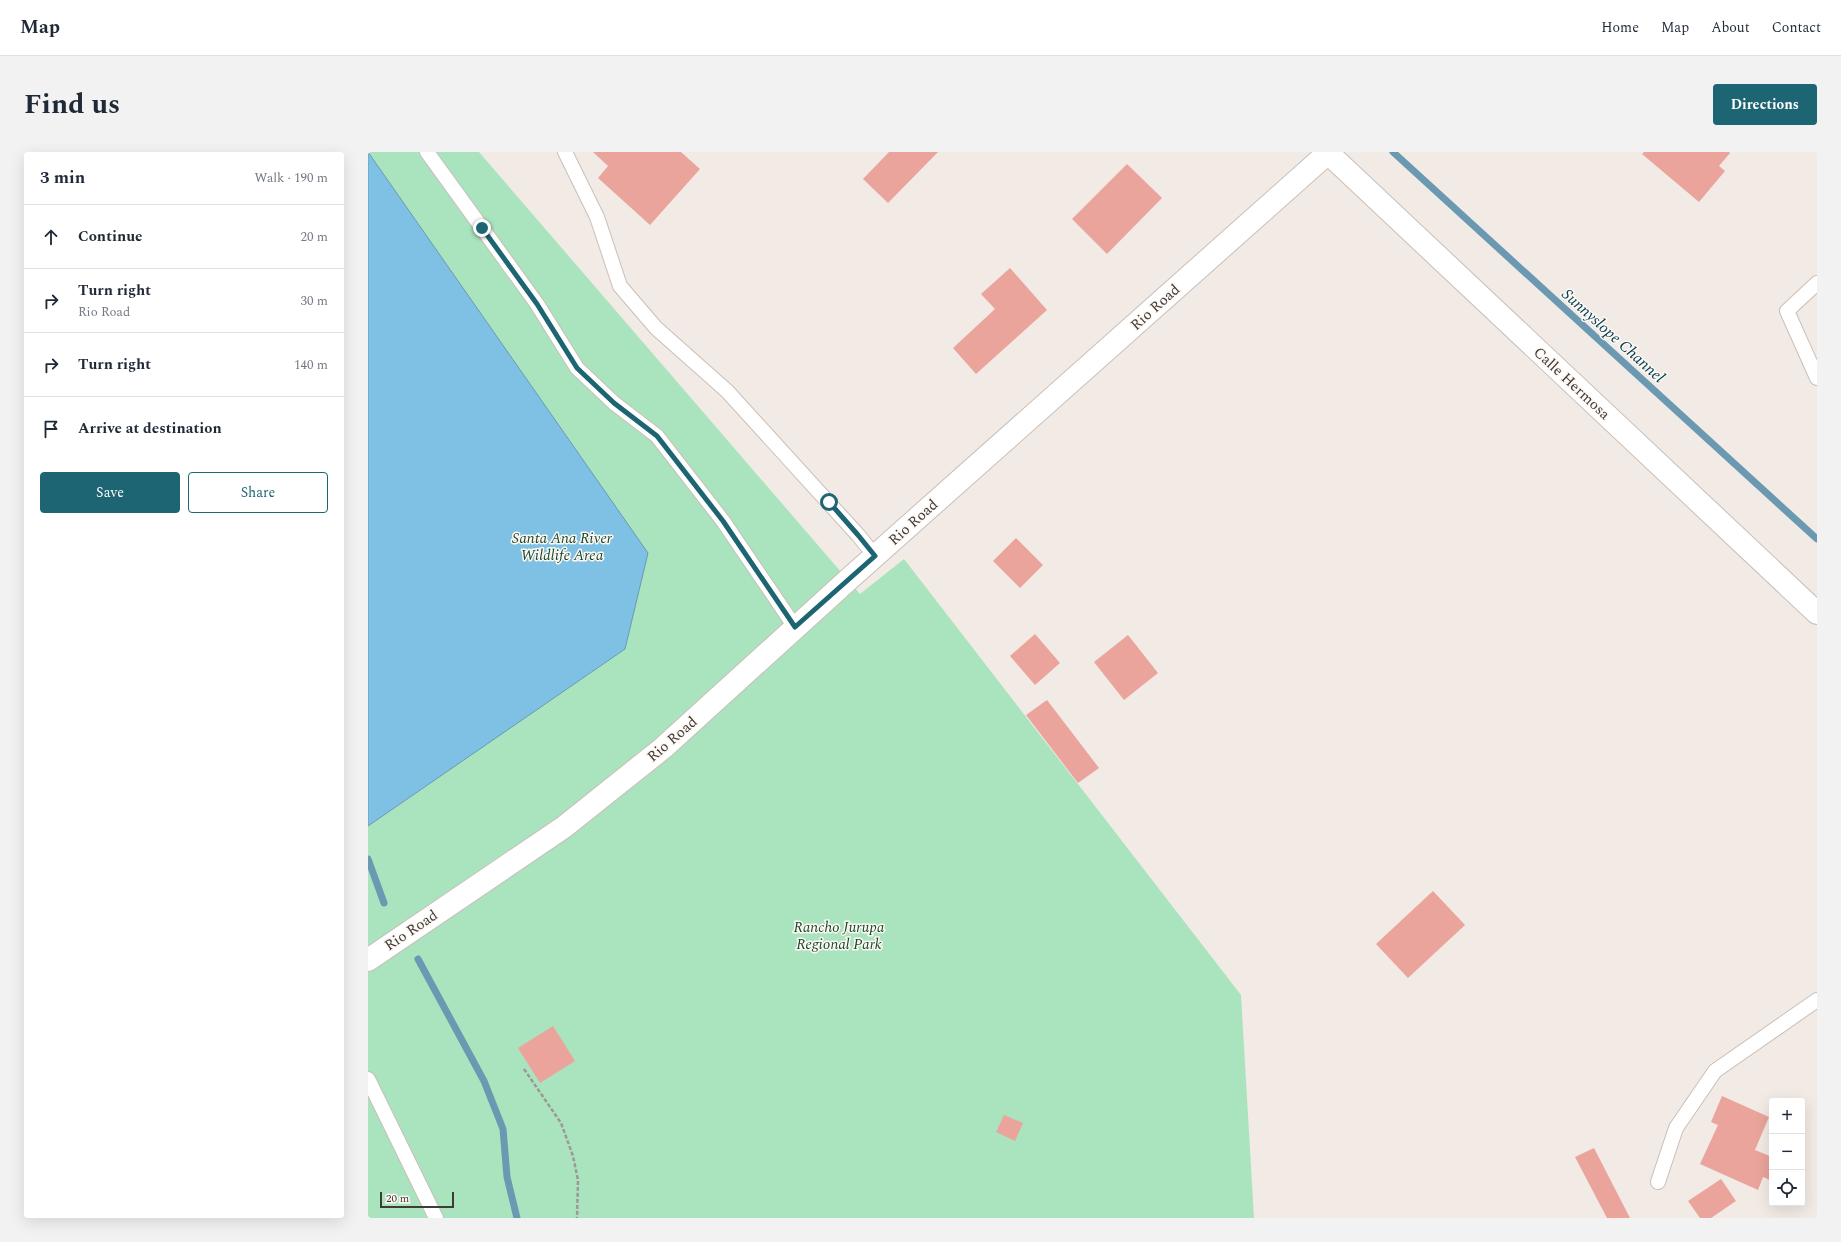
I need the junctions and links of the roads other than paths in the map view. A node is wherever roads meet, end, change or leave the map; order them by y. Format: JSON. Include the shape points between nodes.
{"nodes":[{"id":1,"x":427,"y":152,"type":"edge"},
{"id":2,"x":565,"y":152,"type":"edge"},
{"id":3,"x":1328,"y":152,"type":"edge"},
{"id":4,"x":1817,"y":283,"type":"edge"},
{"id":5,"x":1817,"y":378,"type":"edge"},
{"id":6,"x":875,"y":556,"type":"junction"},
{"id":7,"x":1817,"y":613,"type":"edge"},
{"id":8,"x":795,"y":627,"type":"junction"},
{"id":9,"x":368,"y":960,"type":"edge"},
{"id":10,"x":1817,"y":1000,"type":"edge"},
{"id":11,"x":368,"y":1080,"type":"edge"},
{"id":12,"x":1658,"y":1182,"type":"dead end"},
{"id":13,"x":436,"y":1218,"type":"edge"}],
"edges":[{"from":1,"to":8,"type":"lane","via":[[537,304],[577,368],[614,403],[657,436],[723,521]]},
{"from":2,"to":6,"type":"lane","via":[[597,217],[620,286],[656,328],[727,391]]},
{"from":3,"to":6,"type":"street","name":"Rio Road"},
{"from":3,"to":7,"type":"street","name":"Calle Hermosa"},
{"from":4,"to":5,"type":"lane","via":[[1787,311]]},
{"from":6,"to":8,"type":"street","name":"Rio Road"},
{"from":8,"to":9,"type":"street","name":"Rio Road","via":[[663,748],[564,827]]},
{"from":10,"to":12,"type":"lane","via":[[1715,1071],[1676,1128]]},
{"from":11,"to":13,"type":"lane"}]}
